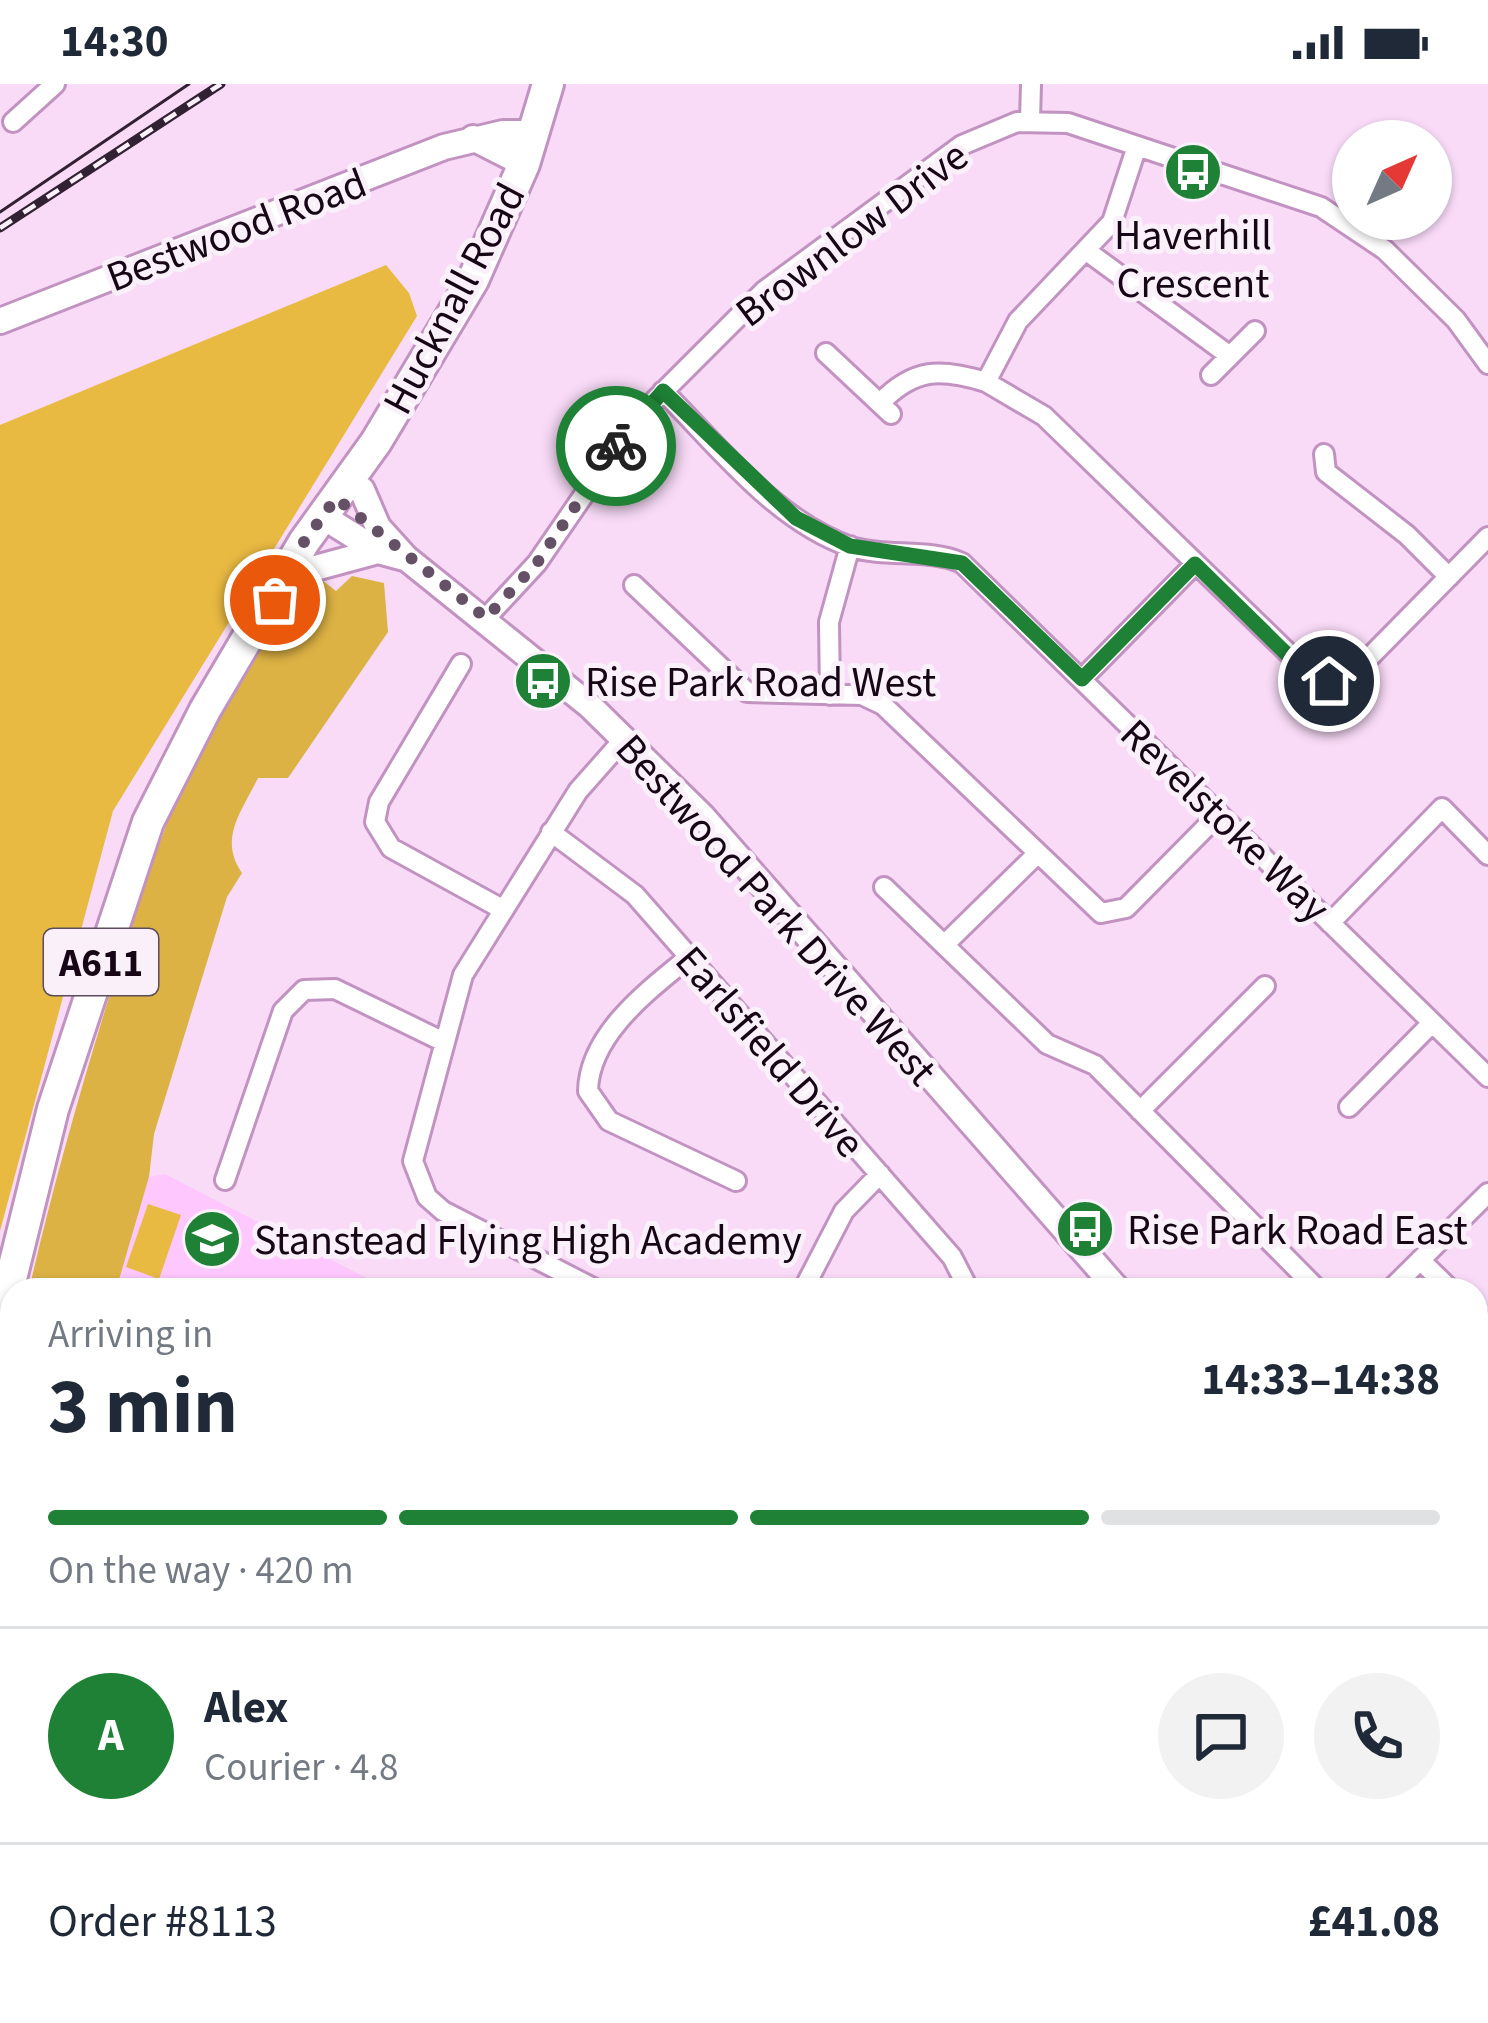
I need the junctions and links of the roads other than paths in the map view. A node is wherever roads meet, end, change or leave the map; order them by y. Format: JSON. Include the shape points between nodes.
{"nodes":[{"id":1,"x":55,"y":84,"type":"edge"},
{"id":2,"x":548,"y":84,"type":"edge"},
{"id":3,"x":1031,"y":84,"type":"edge"},
{"id":4,"x":8,"y":94,"type":"dead end"},
{"id":5,"x":1030,"y":120,"type":"junction"},
{"id":6,"x":533,"y":133,"type":"junction"},
{"id":7,"x":473,"y":138,"type":"junction"},
{"id":8,"x":1137,"y":146,"type":"junction"},
{"id":9,"x":524,"y":164,"type":"junction"},
{"id":10,"x":1088,"y":252,"type":"junction"},
{"id":11,"x":0,"y":321,"type":"edge"},
{"id":12,"x":1255,"y":331,"type":"dead end"},
{"id":13,"x":826,"y":353,"type":"dead end"},
{"id":14,"x":1231,"y":356,"type":"junction"},
{"id":15,"x":1488,"y":364,"type":"edge"},
{"id":16,"x":1211,"y":375,"type":"dead end"},
{"id":17,"x":986,"y":382,"type":"junction"},
{"id":18,"x":663,"y":391,"type":"junction"},
{"id":19,"x":1324,"y":454,"type":"dead end"},
{"id":20,"x":342,"y":507,"type":"junction"},
{"id":21,"x":1488,"y":537,"type":"edge"},
{"id":22,"x":378,"y":539,"type":"junction"},
{"id":23,"x":850,"y":546,"type":"junction"},
{"id":24,"x":1195,"y":564,"type":"junction"},
{"id":25,"x":308,"y":570,"type":"junction"},
{"id":26,"x":1448,"y":577,"type":"junction"},
{"id":27,"x":634,"y":585,"type":"dead end"},
{"id":28,"x":275,"y":600,"type":"junction"},
{"id":29,"x":486,"y":618,"type":"junction"},
{"id":30,"x":461,"y":664,"type":"dead end"},
{"id":31,"x":1082,"y":679,"type":"junction"},
{"id":32,"x":830,"y":695,"type":"junction"},
{"id":33,"x":623,"y":739,"type":"junction"},
{"id":34,"x":1219,"y":814,"type":"junction"},
{"id":35,"x":551,"y":832,"type":"junction"},
{"id":36,"x":1037,"y":854,"type":"junction"},
{"id":37,"x":1488,"y":855,"type":"edge"},
{"id":38,"x":884,"y":888,"type":"dead end"},
{"id":39,"x":502,"y":909,"type":"junction"},
{"id":40,"x":1330,"y":922,"type":"junction"},
{"id":41,"x":944,"y":945,"type":"junction"},
{"id":42,"x":689,"y":957,"type":"junction"},
{"id":43,"x":1262,"y":997,"type":"dead end"},
{"id":44,"x":1432,"y":1023,"type":"junction"},
{"id":45,"x":444,"y":1042,"type":"junction"},
{"id":46,"x":1488,"y":1078,"type":"edge"},
{"id":47,"x":1349,"y":1107,"type":"dead end"},
{"id":48,"x":1140,"y":1111,"type":"junction"},
{"id":49,"x":880,"y":1174,"type":"junction"},
{"id":50,"x":225,"y":1180,"type":"dead end"},
{"id":51,"x":736,"y":1181,"type":"dead end"},
{"id":52,"x":1488,"y":1193,"type":"edge"},
{"id":53,"x":1420,"y":1260,"type":"junction"},
{"id":54,"x":11,"y":1278,"type":"edge"},
{"id":55,"x":574,"y":1278,"type":"edge"},
{"id":56,"x":808,"y":1278,"type":"edge"},
{"id":57,"x":963,"y":1278,"type":"edge"},
{"id":58,"x":1107,"y":1278,"type":"edge"},
{"id":59,"x":1306,"y":1278,"type":"edge"},
{"id":60,"x":1402,"y":1278,"type":"edge"},
{"id":61,"x":1439,"y":1278,"type":"edge"}],
"edges":[{"from":1,"to":4,"type":"street","via":[[19,114]]},
{"from":2,"to":6,"type":"main road","name":"Hucknall Road","number":"A611"},
{"from":3,"to":5,"type":"street"},
{"from":5,"to":8,"type":"street","name":"Brownlow Drive","via":[[1068,123]]},
{"from":5,"to":18,"type":"street","name":"Brownlow Drive","via":[[962,146],[764,291]]},
{"from":6,"to":7,"type":"street","name":"Bestwood Road"},
{"from":6,"to":9,"type":"main road","name":"Hucknall Road","number":"A611"},
{"from":7,"to":9,"type":"street"},
{"from":7,"to":11,"type":"street","name":"Bestwood Road"},
{"from":8,"to":10,"type":"street","via":[[1123,200]]},
{"from":8,"to":15,"type":"street","name":"Brownlow Drive","via":[[1298,196],[1359,229],[1456,320]]},
{"from":9,"to":20,"type":"main road","name":"Hucknall Road","number":"A611","via":[[473,280],[376,442],[373,470]]},
{"from":10,"to":14,"type":"street"},
{"from":10,"to":17,"type":"street","via":[[1018,321]]},
{"from":12,"to":14,"type":"street"},
{"from":13,"to":17,"type":"street","via":[[886,409],[902,380],[927,371]]},
{"from":14,"to":16,"type":"street"},
{"from":17,"to":24,"type":"street","via":[[1044,416]]},
{"from":18,"to":23,"type":"street","name":"Revelstoke Way","via":[[772,499]]},
{"from":18,"to":29,"type":"street","name":"Brownlow Drive","via":[[629,427],[537,563]]},
{"from":19,"to":26,"type":"street","via":[[1326,472]]},
{"from":20,"to":22,"type":"street"},
{"from":20,"to":22,"type":"street"},
{"from":20,"to":25,"type":"main road","name":"Hucknall Road","number":"A611"},
{"from":20,"to":28,"type":"main road","name":"Hucknall Road","number":"A611"},
{"from":21,"to":26,"type":"street"},
{"from":22,"to":25,"type":"street"},
{"from":22,"to":29,"type":"street","name":"Bestwood Park Drive West"},
{"from":23,"to":31,"type":"street","name":"Revelstoke Way","via":[[962,563]]},
{"from":23,"to":32,"type":"street","via":[[829,622]]},
{"from":24,"to":26,"type":"street","via":[[1321,680],[1356,671]]},
{"from":24,"to":31,"type":"street"},
{"from":25,"to":28,"type":"main road","name":"Hucknall Road","number":"A611"},
{"from":27,"to":32,"type":"street","via":[[741,689]]},
{"from":28,"to":54,"type":"main road","name":"Hucknall Road","number":"A611","via":[[148,822],[53,1109]]},
{"from":29,"to":33,"type":"street","name":"Bestwood Park Drive West"},
{"from":30,"to":39,"type":"street","via":[[379,802],[375,822],[391,848]]},
{"from":31,"to":34,"type":"street","name":"Revelstoke Way"},
{"from":32,"to":36,"type":"street","via":[[883,705]]},
{"from":33,"to":35,"type":"street"},
{"from":33,"to":58,"type":"street","name":"Bestwood Park Drive West","via":[[716,832]]},
{"from":34,"to":36,"type":"street","via":[[1114,914],[1095,910]]},
{"from":34,"to":40,"type":"street","name":"Revelstoke Way"},
{"from":35,"to":39,"type":"street"},
{"from":35,"to":42,"type":"street","name":"Earlsfield Drive","via":[[620,881]]},
{"from":36,"to":41,"type":"street"},
{"from":37,"to":40,"type":"street","via":[[1435,802]]},
{"from":38,"to":41,"type":"street"},
{"from":39,"to":45,"type":"street","via":[[463,975]]},
{"from":40,"to":44,"type":"street","name":"Revelstoke Way"},
{"from":41,"to":48,"type":"street","via":[[1053,1049],[1090,1061]]},
{"from":42,"to":49,"type":"street","name":"Earlsfield Drive"},
{"from":42,"to":51,"type":"street","via":[[613,1030],[588,1091],[608,1121]]},
{"from":43,"to":48,"type":"street"},
{"from":44,"to":46,"type":"street","name":"Revelstoke Way"},
{"from":44,"to":47,"type":"street"},
{"from":45,"to":50,"type":"street","via":[[335,989],[296,994],[283,1011]]},
{"from":45,"to":55,"type":"street","via":[[413,1161],[427,1197]]},
{"from":48,"to":59,"type":"street"},
{"from":49,"to":56,"type":"street","via":[[844,1211]]},
{"from":49,"to":57,"type":"street","name":"Earlsfield Drive"},
{"from":52,"to":53,"type":"street"},
{"from":53,"to":60,"type":"street"},
{"from":53,"to":61,"type":"street"}]}
